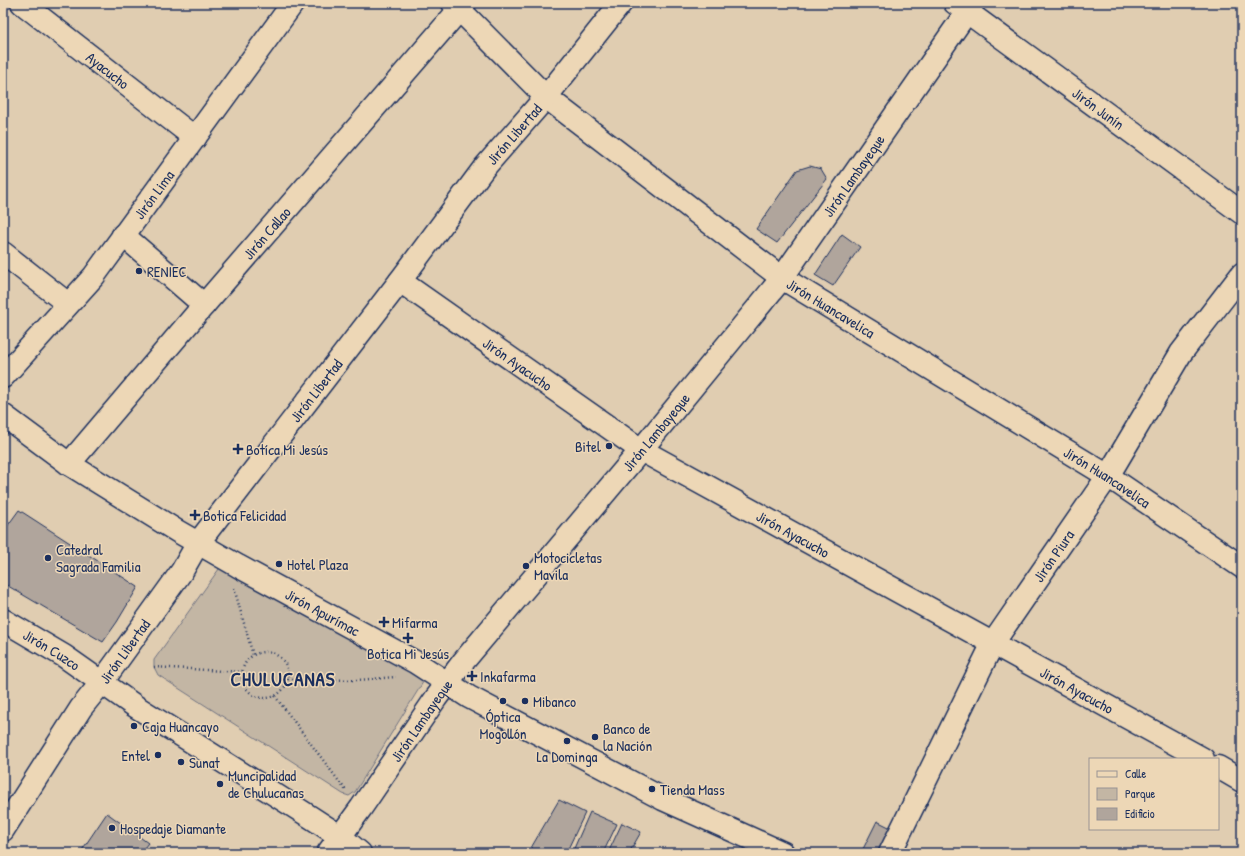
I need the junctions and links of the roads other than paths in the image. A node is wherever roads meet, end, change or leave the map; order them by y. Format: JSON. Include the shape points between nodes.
{"nodes":[{"id":1,"x":22,"y":3,"type":"edge"},
{"id":2,"x":293,"y":3,"type":"edge"},
{"id":3,"x":621,"y":3,"type":"edge"},
{"id":4,"x":459,"y":5,"type":"edge"},
{"id":5,"x":965,"y":6,"type":"edge"},
{"id":6,"x":546,"y":96,"type":"junction"},
{"id":7,"x":195,"y":138,"type":"junction"},
{"id":8,"x":1242,"y":213,"type":"edge"},
{"id":9,"x":123,"y":235,"type":"junction"},
{"id":10,"x":3,"y":253,"type":"edge"},
{"id":11,"x":1242,"y":274,"type":"edge"},
{"id":12,"x":782,"y":278,"type":"junction"},
{"id":13,"x":400,"y":281,"type":"junction"},
{"id":14,"x":68,"y":304,"type":"junction"},
{"id":15,"x":204,"y":304,"type":"junction"},
{"id":16,"x":3,"y":377,"type":"edge"},
{"id":17,"x":3,"y":415,"type":"edge"},
{"id":18,"x":640,"y":450,"type":"junction"},
{"id":19,"x":69,"y":464,"type":"junction"},
{"id":20,"x":1108,"y":476,"type":"junction"},
{"id":21,"x":198,"y":543,"type":"junction"},
{"id":22,"x":1242,"y":567,"type":"edge"},
{"id":23,"x":3,"y":620,"type":"edge"},
{"id":24,"x":993,"y":643,"type":"junction"},
{"id":25,"x":102,"y":682,"type":"junction"},
{"id":26,"x":448,"y":682,"type":"junction"},
{"id":27,"x":1201,"y":758,"type":"edge"},
{"id":28,"x":1219,"y":768,"type":"edge"},
{"id":29,"x":1242,"y":781,"type":"edge"},
{"id":30,"x":3,"y":830,"type":"edge"},
{"id":31,"x":334,"y":845,"type":"edge"},
{"id":32,"x":360,"y":853,"type":"edge"},
{"id":33,"x":782,"y":853,"type":"edge"},
{"id":34,"x":890,"y":853,"type":"edge"}],
"edges":[{"from":1,"to":7,"type":"street","name":"Ayacucho"},
{"from":2,"to":7,"type":"street","name":"Jirón Lima"},
{"from":3,"to":6,"type":"street","name":"Jirón Libertad"},
{"from":4,"to":6,"type":"street","name":"Jirón Huancavelica"},
{"from":4,"to":15,"type":"street","name":"Jirón Callao"},
{"from":5,"to":8,"type":"street","name":"Jirón Junín"},
{"from":5,"to":12,"type":"street","name":"Jirón Lambayeque"},
{"from":6,"to":12,"type":"street","name":"Jirón Huancavelica"},
{"from":6,"to":13,"type":"street","name":"Jirón Libertad","via":[[484,168]]},
{"from":7,"to":9,"type":"street","name":"Jirón Lima"},
{"from":9,"to":14,"type":"street","name":"Jirón Lima","via":[[94,276]]},
{"from":9,"to":15,"type":"street"},
{"from":10,"to":14,"type":"street"},
{"from":11,"to":20,"type":"street","name":"Jirón Piura","via":[[1181,353]]},
{"from":12,"to":18,"type":"street","name":"Jirón Lambayeque"},
{"from":12,"to":20,"type":"street","name":"Jirón Huancavelica"},
{"from":13,"to":18,"type":"street","name":"Jirón Ayacucho"},
{"from":13,"to":21,"type":"street","name":"Jirón Libertad"},
{"from":14,"to":16,"type":"street","name":"Jirón Lima"},
{"from":15,"to":19,"type":"street","name":"Jirón Callao"},
{"from":17,"to":19,"type":"street","name":"Jirón Apurímac"},
{"from":18,"to":24,"type":"street","name":"Jirón Ayacucho"},
{"from":18,"to":26,"type":"street","name":"Jirón Lambayeque"},
{"from":19,"to":21,"type":"street","name":"Jirón Apurímac"},
{"from":20,"to":22,"type":"street","name":"Jirón Huancavelica"},
{"from":20,"to":24,"type":"street","name":"Jirón Piura"},
{"from":21,"to":25,"type":"street","name":"Jirón Libertad","via":[[182,571]]},
{"from":21,"to":26,"type":"street","name":"Jirón Apurímac"},
{"from":23,"to":25,"type":"street","name":"Jirón Cuzco"},
{"from":24,"to":27,"type":"street","name":"Jirón Ayacucho"},
{"from":24,"to":34,"type":"street","name":"Jirón Piura"},
{"from":25,"to":30,"type":"street","name":"Jirón Libertad","via":[[81,708]]},
{"from":25,"to":31,"type":"street","name":"Jirón Cuzco"},
{"from":26,"to":31,"type":"street","name":"Jirón Lambayeque"},
{"from":26,"to":33,"type":"street","name":"Jirón Apurímac","via":[[469,698],[662,800]]},
{"from":28,"to":29,"type":"street"},
{"from":31,"to":32,"type":"street","name":"Jirón Cuzco"}]}
